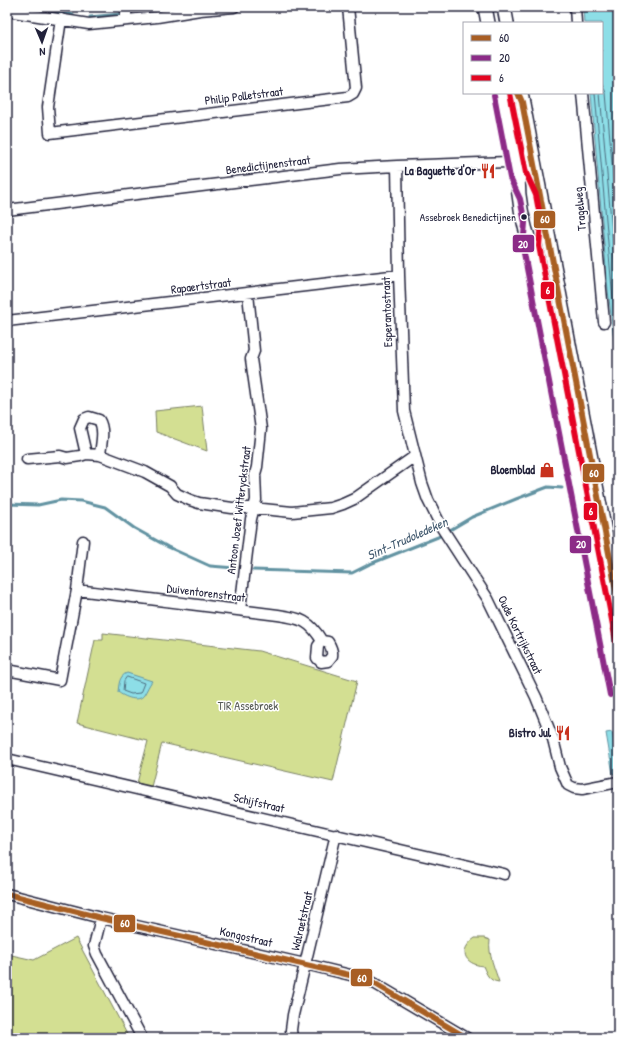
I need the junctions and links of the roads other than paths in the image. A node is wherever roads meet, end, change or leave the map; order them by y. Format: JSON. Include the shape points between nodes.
{"nodes":[{"id":1,"x":127,"y":7,"type":"edge"},
{"id":2,"x":234,"y":7,"type":"edge"},
{"id":3,"x":348,"y":7,"type":"edge"},
{"id":4,"x":485,"y":7,"type":"edge"},
{"id":5,"x":504,"y":7,"type":"edge"},
{"id":6,"x":575,"y":7,"type":"edge"},
{"id":7,"x":7,"y":11,"type":"edge"},
{"id":8,"x":36,"y":11,"type":"edge"},
{"id":9,"x":62,"y":20,"type":"junction"},
{"id":10,"x":125,"y":20,"type":"junction"},
{"id":11,"x":488,"y":22,"type":"edge"},
{"id":12,"x":507,"y":22,"type":"edge"},
{"id":13,"x":576,"y":22,"type":"edge"},
{"id":14,"x":502,"y":94,"type":"edge"},
{"id":15,"x":583,"y":94,"type":"edge"},
{"id":16,"x":520,"y":96,"type":"edge"},
{"id":17,"x":533,"y":161,"type":"junction"},
{"id":18,"x":515,"y":162,"type":"junction"},
{"id":19,"x":397,"y":166,"type":"junction"},
{"id":20,"x":7,"y":210,"type":"edge"},
{"id":21,"x":399,"y":275,"type":"junction"},
{"id":22,"x":248,"y":294,"type":"junction"},
{"id":23,"x":7,"y":321,"type":"edge"},
{"id":24,"x":604,"y":322,"type":"dead end"},
{"id":25,"x":86,"y":454,"type":"junction"},
{"id":26,"x":100,"y":455,"type":"junction"},
{"id":27,"x":414,"y":456,"type":"junction"},
{"id":28,"x":28,"y":460,"type":"dead end"},
{"id":29,"x":253,"y":508,"type":"junction"},
{"id":30,"x":83,"y":541,"type":"dead end"},
{"id":31,"x":77,"y":590,"type":"junction"},
{"id":32,"x":618,"y":600,"type":"edge"},
{"id":33,"x":240,"y":610,"type":"junction"},
{"id":34,"x":322,"y":641,"type":"dead end"},
{"id":35,"x":7,"y":670,"type":"edge"},
{"id":36,"x":618,"y":693,"type":"edge"},
{"id":37,"x":7,"y":759,"type":"edge"},
{"id":38,"x":618,"y":782,"type":"edge"},
{"id":39,"x":336,"y":834,"type":"junction"},
{"id":40,"x":504,"y":874,"type":"dead end"},
{"id":41,"x":7,"y":894,"type":"edge"},
{"id":42,"x":101,"y":918,"type":"junction"},
{"id":43,"x":305,"y":964,"type":"junction"},
{"id":44,"x":142,"y":1038,"type":"edge"},
{"id":45,"x":292,"y":1038,"type":"edge"},
{"id":46,"x":467,"y":1038,"type":"edge"}],
"edges":[{"from":1,"to":10,"type":"street"},
{"from":2,"to":10,"type":"street"},
{"from":3,"to":9,"type":"street","name":"Philip Polletstraat","via":[[356,88],[348,97],[50,133],[48,107]]},
{"from":4,"to":11,"type":"main road"},
{"from":5,"to":12,"type":"main road"},
{"from":6,"to":13,"type":"street"},
{"from":7,"to":8,"type":"street"},
{"from":8,"to":9,"type":"street"},
{"from":9,"to":10,"type":"street","via":[[89,24]]},
{"from":14,"to":18,"type":"main road"},
{"from":15,"to":24,"type":"street","name":"Tragelweg"},
{"from":16,"to":17,"type":"main road"},
{"from":17,"to":18,"type":"street","name":"Benedictijnenstraat"},
{"from":17,"to":32,"type":"main road"},
{"from":18,"to":19,"type":"street","name":"Benedictijnenstraat"},
{"from":18,"to":36,"type":"main road","via":[[518,176],[528,196],[533,223],[531,246]]},
{"from":19,"to":20,"type":"street","name":"Benedictijnenstraat","via":[[340,169]]},
{"from":19,"to":21,"type":"street","name":"Esperantostraat"},
{"from":21,"to":22,"type":"street","name":"Rapaertstraat"},
{"from":21,"to":27,"type":"street","name":"Esperantostraat","via":[[404,411]]},
{"from":22,"to":23,"type":"street","name":"Rapaertstraat"},
{"from":22,"to":29,"type":"street","name":"Antoon Jozef Witteryckstraat","via":[[254,351],[251,359],[261,429]]},
{"from":25,"to":26,"type":"street"},
{"from":25,"to":26,"type":"street","via":[[80,428],[84,419],[89,417],[99,420],[101,424]]},
{"from":25,"to":28,"type":"street","via":[[67,458],[60,456]]},
{"from":26,"to":29,"type":"street","via":[[145,472],[170,486],[177,494],[199,503]]},
{"from":27,"to":29,"type":"street","via":[[354,499],[331,508],[292,512]]},
{"from":27,"to":38,"type":"street","name":"Oude Kortrijkstraat","via":[[428,500],[445,532],[488,599],[536,697],[568,785],[582,789]]},
{"from":29,"to":33,"type":"street","name":"Antoon Jozef Witteryckstraat"},
{"from":30,"to":31,"type":"street"},
{"from":31,"to":33,"type":"street","name":"Duiventorenstraat"},
{"from":31,"to":35,"type":"street","via":[[60,680]]},
{"from":33,"to":34,"type":"street","name":"Duiventorenstraat","via":[[300,619],[308,623]]},
{"from":37,"to":39,"type":"street","name":"Schijfstraat"},
{"from":39,"to":40,"type":"street","name":"Schijfstraat"},
{"from":39,"to":43,"type":"street","name":"Walraetstraat"},
{"from":41,"to":42,"type":"street","name":"Kongostraat"},
{"from":42,"to":43,"type":"street","name":"Kongostraat"},
{"from":42,"to":44,"type":"street","via":[[94,946]]},
{"from":43,"to":45,"type":"street","name":"Walraetstraat","via":[[293,1015]]},
{"from":43,"to":46,"type":"street","name":"Kongostraat","via":[[367,979]]}]}
